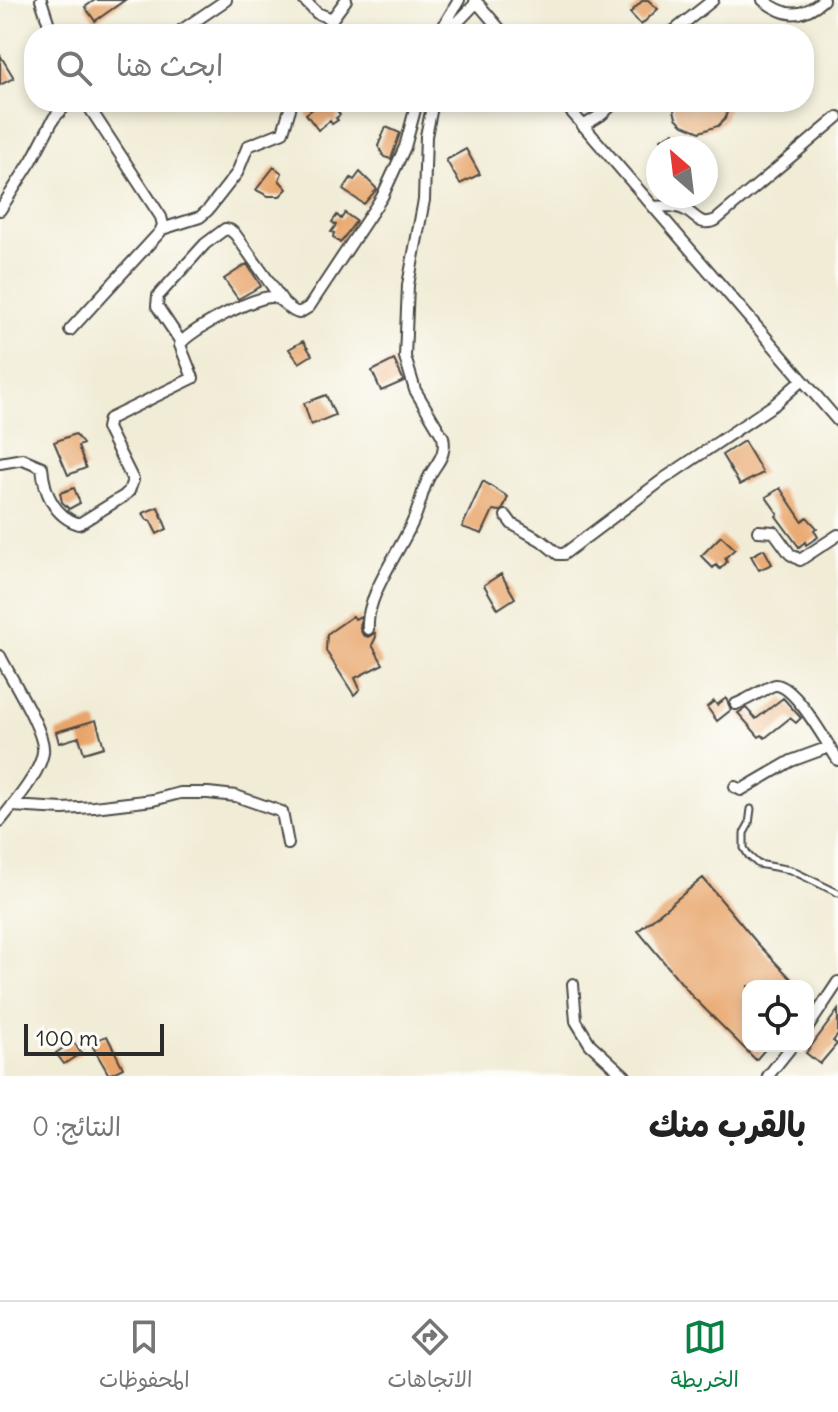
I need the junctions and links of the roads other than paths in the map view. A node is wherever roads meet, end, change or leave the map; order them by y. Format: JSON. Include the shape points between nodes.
{"nodes":[{"id":1,"x":41,"y":0,"type":"edge"},
{"id":2,"x":226,"y":0,"type":"edge"},
{"id":3,"x":304,"y":0,"type":"edge"},
{"id":4,"x":346,"y":0,"type":"edge"},
{"id":5,"x":459,"y":0,"type":"edge"},
{"id":6,"x":713,"y":0,"type":"edge"},
{"id":7,"x":763,"y":0,"type":"edge"},
{"id":8,"x":823,"y":0,"type":"edge"},
{"id":9,"x":476,"y":1,"type":"edge"},
{"id":10,"x":332,"y":19,"type":"junction"},
{"id":11,"x":49,"y":24,"type":"edge"},
{"id":12,"x":191,"y":24,"type":"edge"},
{"id":13,"x":329,"y":24,"type":"edge"},
{"id":14,"x":445,"y":24,"type":"edge"},
{"id":15,"x":456,"y":24,"type":"edge"},
{"id":16,"x":496,"y":24,"type":"edge"},
{"id":17,"x":683,"y":24,"type":"edge"},
{"id":18,"x":60,"y":112,"type":"edge"},
{"id":19,"x":92,"y":112,"type":"edge"},
{"id":20,"x":289,"y":112,"type":"edge"},
{"id":21,"x":414,"y":112,"type":"edge"},
{"id":22,"x":431,"y":112,"type":"edge"},
{"id":23,"x":571,"y":112,"type":"edge"},
{"id":24,"x":604,"y":112,"type":"edge"},
{"id":25,"x":838,"y":117,"type":"edge"},
{"id":26,"x":583,"y":126,"type":"junction"},
{"id":27,"x":646,"y":198,"type":"edge"},
{"id":28,"x":655,"y":208,"type":"edge"},
{"id":29,"x":680,"y":208,"type":"edge"},
{"id":30,"x":0,"y":210,"type":"edge"},
{"id":31,"x":162,"y":229,"type":"junction"},
{"id":32,"x":282,"y":300,"type":"junction"},
{"id":33,"x":70,"y":330,"type":"dead end"},
{"id":34,"x":181,"y":342,"type":"junction"},
{"id":35,"x":802,"y":380,"type":"junction"},
{"id":36,"x":838,"y":421,"type":"edge"},
{"id":37,"x":0,"y":463,"type":"edge"},
{"id":38,"x":506,"y":516,"type":"dead end"},
{"id":39,"x":758,"y":531,"type":"dead end"},
{"id":40,"x":838,"y":535,"type":"edge"},
{"id":41,"x":368,"y":629,"type":"dead end"},
{"id":42,"x":0,"y":656,"type":"edge"},
{"id":43,"x":736,"y":704,"type":"dead end"},
{"id":44,"x":829,"y":747,"type":"junction"},
{"id":45,"x":838,"y":760,"type":"edge"},
{"id":46,"x":735,"y":787,"type":"dead end"},
{"id":47,"x":12,"y":806,"type":"junction"},
{"id":48,"x":751,"y":809,"type":"dead end"},
{"id":49,"x":0,"y":821,"type":"edge"},
{"id":50,"x":288,"y":844,"type":"dead end"},
{"id":51,"x":838,"y":893,"type":"edge"},
{"id":52,"x":838,"y":982,"type":"edge"},
{"id":53,"x":573,"y":984,"type":"dead end"},
{"id":54,"x":814,"y":1018,"type":"edge"},
{"id":55,"x":787,"y":1052,"type":"edge"},
{"id":56,"x":625,"y":1076,"type":"edge"},
{"id":57,"x":768,"y":1076,"type":"edge"}],
"edges":[{"from":1,"to":11,"type":"street"},
{"from":2,"to":12,"type":"street"},
{"from":3,"to":10,"type":"street"},
{"from":4,"to":10,"type":"street"},
{"from":5,"to":14,"type":"street"},
{"from":6,"to":17,"type":"street"},
{"from":7,"to":8,"type":"street","via":[[795,14]]},
{"from":9,"to":15,"type":"street"},
{"from":9,"to":16,"type":"street"},
{"from":10,"to":13,"type":"street"},
{"from":18,"to":30,"type":"street"},
{"from":19,"to":31,"type":"street","via":[[161,217]]},
{"from":20,"to":31,"type":"street","via":[[283,132],[248,146],[237,173],[208,210]]},
{"from":21,"to":32,"type":"street","via":[[382,197],[314,301],[299,313]]},
{"from":22,"to":41,"type":"street","via":[[424,200],[408,285],[405,357],[410,379],[445,446],[370,604]]},
{"from":23,"to":26,"type":"street"},
{"from":24,"to":26,"type":"street"},
{"from":25,"to":29,"type":"street","via":[[716,220],[699,222]]},
{"from":26,"to":27,"type":"street"},
{"from":28,"to":35,"type":"street"},
{"from":31,"to":33,"type":"street"},
{"from":32,"to":34,"type":"street","via":[[254,301]]},
{"from":32,"to":34,"type":"street","via":[[235,234],[225,229],[158,296],[157,306]]},
{"from":34,"to":37,"type":"street","via":[[193,378],[109,419],[107,428],[133,480],[129,491],[102,512],[79,524],[68,520],[52,505],[42,467],[23,459]]},
{"from":35,"to":36,"type":"street"},
{"from":35,"to":38,"type":"street","via":[[564,554]]},
{"from":39,"to":40,"type":"street","via":[[774,532],[800,560]]},
{"from":42,"to":47,"type":"street","via":[[41,736],[43,753]]},
{"from":43,"to":44,"type":"street","via":[[779,685],[798,699]]},
{"from":44,"to":45,"type":"street"},
{"from":44,"to":46,"type":"street","via":[[791,761],[741,790]]},
{"from":47,"to":49,"type":"street"},
{"from":47,"to":50,"type":"street","via":[[63,809],[180,793],[236,796],[282,812]]},
{"from":48,"to":51,"type":"lane","via":[[744,833],[749,856]]},
{"from":52,"to":54,"type":"street"},
{"from":53,"to":56,"type":"street","via":[[576,1021],[590,1044]]},
{"from":55,"to":57,"type":"street"}]}
